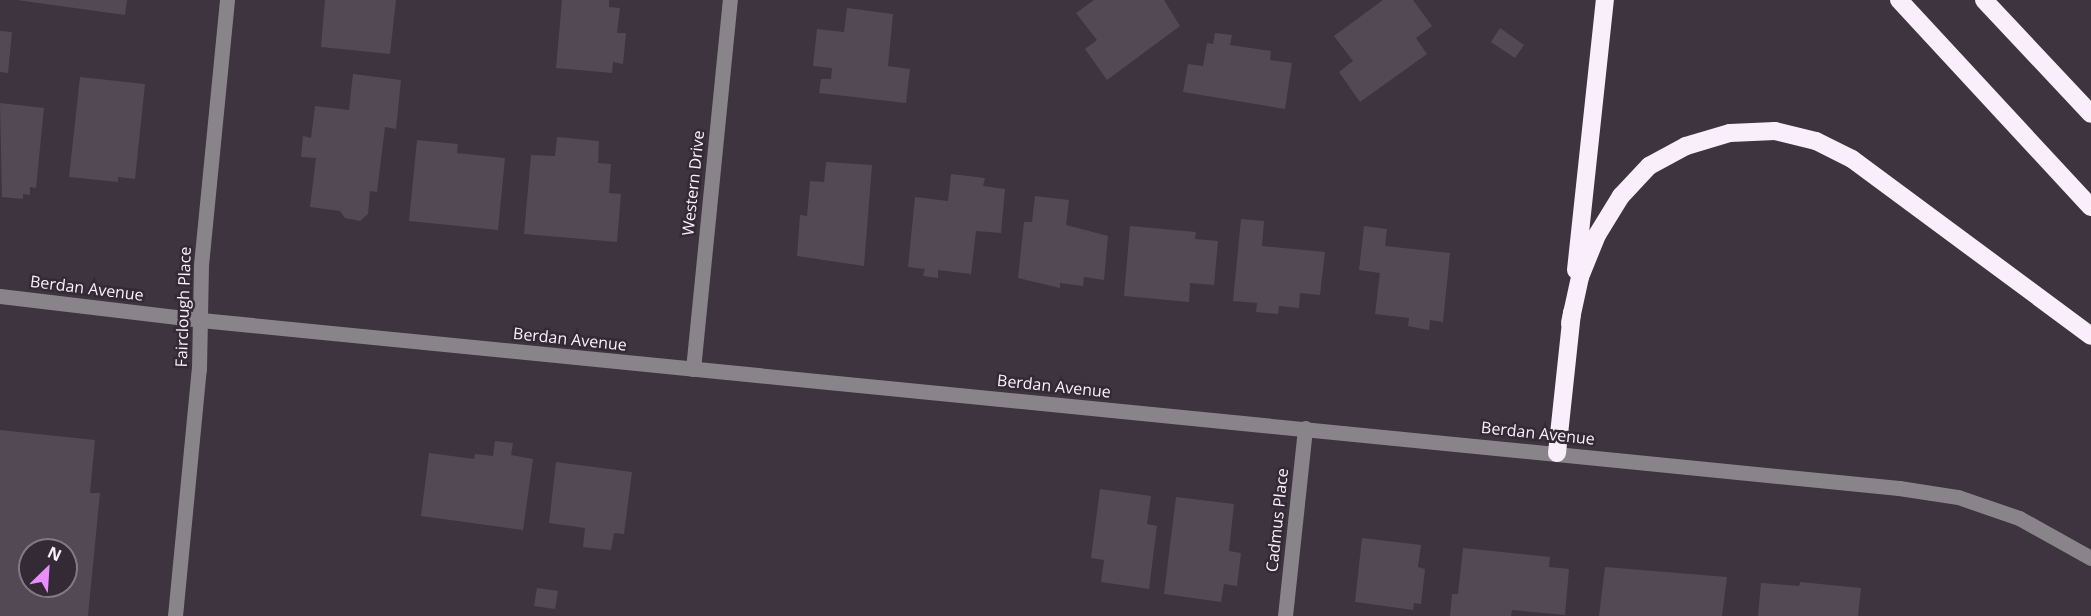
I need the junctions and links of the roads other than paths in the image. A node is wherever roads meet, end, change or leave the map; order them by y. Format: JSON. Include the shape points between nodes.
{"nodes":[{"id":1,"x":227,"y":0,"type":"edge"},
{"id":2,"x":730,"y":0,"type":"edge"},
{"id":3,"x":1605,"y":0,"type":"edge"},
{"id":4,"x":1899,"y":0,"type":"edge"},
{"id":5,"x":1984,"y":0,"type":"edge"},
{"id":6,"x":2091,"y":114,"type":"edge"},
{"id":7,"x":2091,"y":207,"type":"edge"},
{"id":8,"x":0,"y":296,"type":"edge"},
{"id":9,"x":201,"y":320,"type":"junction"},
{"id":10,"x":1570,"y":323,"type":"junction"},
{"id":11,"x":2091,"y":336,"type":"edge"},
{"id":12,"x":693,"y":369,"type":"junction"},
{"id":13,"x":1305,"y":428,"type":"junction"},
{"id":14,"x":1557,"y":453,"type":"junction"},
{"id":15,"x":2091,"y":558,"type":"edge"},
{"id":16,"x":175,"y":616,"type":"edge"},
{"id":17,"x":1285,"y":616,"type":"edge"}],
"edges":[{"from":1,"to":9,"type":"street","name":"Fairclough Place","via":[[201,266]]},
{"from":2,"to":12,"type":"street","name":"Western Drive"},
{"from":3,"to":10,"type":"highway"},
{"from":4,"to":7,"type":"highway"},
{"from":5,"to":6,"type":"highway"},
{"from":8,"to":9,"type":"street","name":"Berdan Avenue"},
{"from":9,"to":12,"type":"street","name":"Berdan Avenue"},
{"from":9,"to":16,"type":"street","name":"Fairclough Place"},
{"from":10,"to":11,"type":"highway","via":[[1580,277],[1597,235],[1621,196],[1649,166],[1686,146],[1730,133],[1775,131],[1816,141],[1852,159]]},
{"from":10,"to":14,"type":"highway"},
{"from":12,"to":13,"type":"street","name":"Berdan Avenue"},
{"from":13,"to":14,"type":"street","name":"Berdan Avenue"},
{"from":13,"to":17,"type":"street","name":"Cadmus Place"},
{"from":14,"to":15,"type":"street","name":"Berdan Avenue","via":[[1958,497],[2019,518]]}]}
